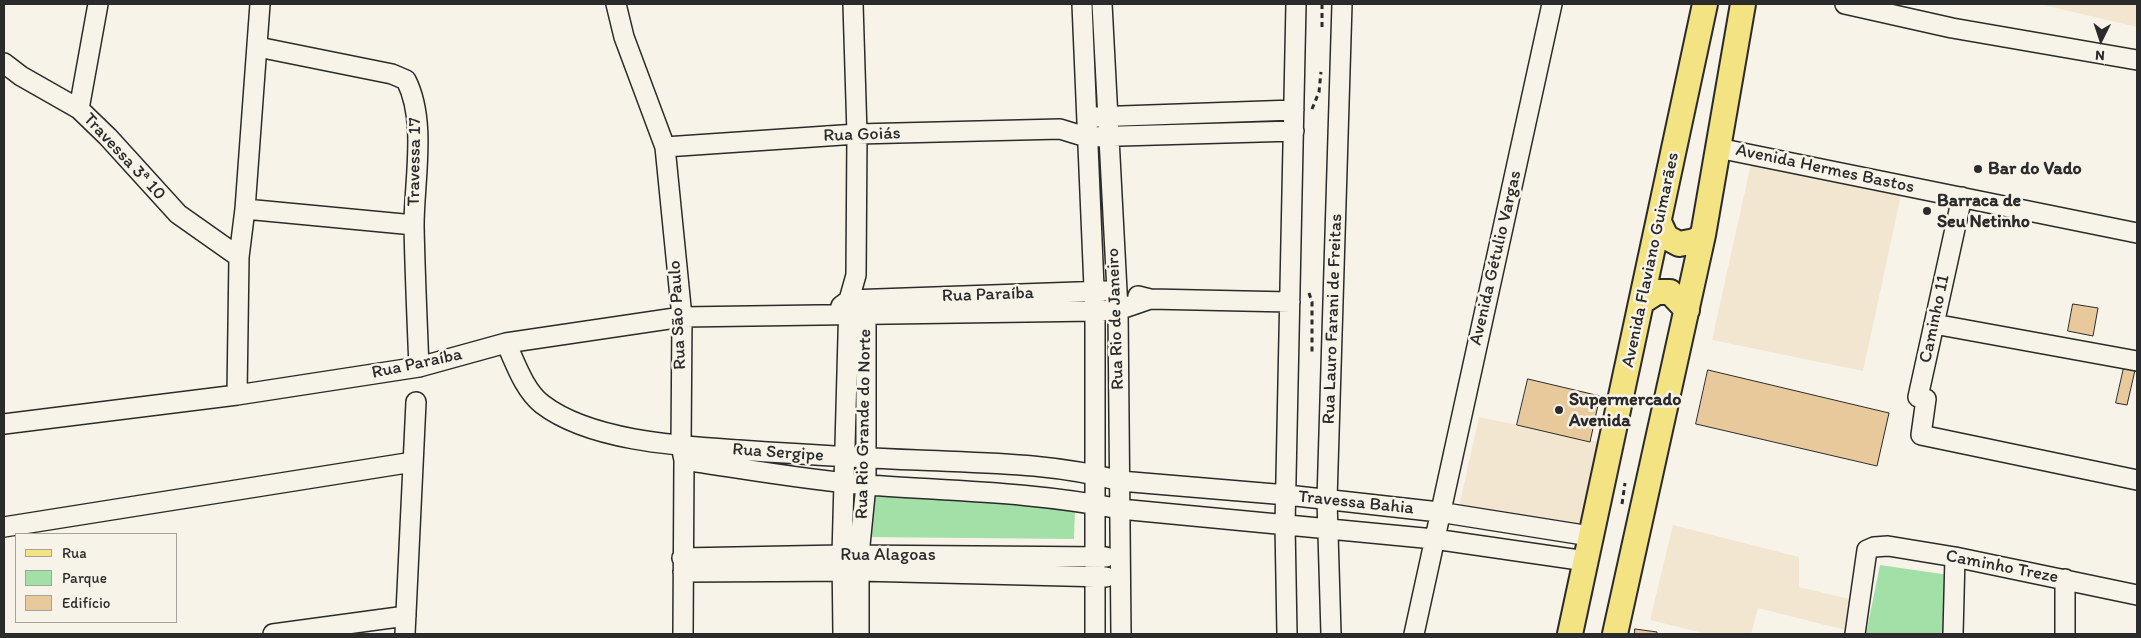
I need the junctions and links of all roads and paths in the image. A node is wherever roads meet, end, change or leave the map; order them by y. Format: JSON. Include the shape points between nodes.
{"nodes":[{"id":1,"x":98,"y":4,"type":"edge"},
{"id":2,"x":260,"y":4,"type":"edge"},
{"id":3,"x":616,"y":4,"type":"edge"},
{"id":4,"x":853,"y":4,"type":"edge"},
{"id":5,"x":1082,"y":4,"type":"edge"},
{"id":6,"x":1102,"y":4,"type":"edge"},
{"id":7,"x":1296,"y":4,"type":"edge"},
{"id":8,"x":1322,"y":4,"type":"edge"},
{"id":9,"x":1342,"y":4,"type":"edge"},
{"id":10,"x":1552,"y":4,"type":"edge"},
{"id":11,"x":1705,"y":4,"type":"edge"},
{"id":12,"x":1744,"y":4,"type":"edge"},
{"id":13,"x":1845,"y":4,"type":"edge"},
{"id":14,"x":1322,"y":37,"type":"dead end"},
{"id":15,"x":258,"y":47,"type":"junction"},
{"id":16,"x":2137,"y":60,"type":"edge"},
{"id":17,"x":4,"y":63,"type":"edge"},
{"id":18,"x":1321,"y":64,"type":"dead end"},
{"id":19,"x":79,"y":109,"type":"junction"},
{"id":20,"x":1301,"y":114,"type":"junction"},
{"id":21,"x":1106,"y":116,"type":"junction"},
{"id":22,"x":1085,"y":118,"type":"junction"},
{"id":23,"x":1060,"y":129,"type":"junction"},
{"id":24,"x":1294,"y":131,"type":"junction"},
{"id":25,"x":857,"y":134,"type":"junction"},
{"id":26,"x":1107,"y":136,"type":"junction"},
{"id":27,"x":1086,"y":137,"type":"junction"},
{"id":28,"x":666,"y":147,"type":"junction"},
{"id":29,"x":1718,"y":148,"type":"junction"},
{"id":30,"x":1962,"y":197,"type":"junction"},
{"id":31,"x":245,"y":209,"type":"junction"},
{"id":32,"x":1659,"y":222,"type":"junction"},
{"id":33,"x":414,"y":225,"type":"junction"},
{"id":34,"x":2137,"y":233,"type":"edge"},
{"id":35,"x":1703,"y":235,"type":"junction"},
{"id":36,"x":239,"y":258,"type":"junction"},
{"id":37,"x":1306,"y":286,"type":"dead end"},
{"id":38,"x":1116,"y":290,"type":"junction"},
{"id":39,"x":1094,"y":292,"type":"junction"},
{"id":40,"x":1150,"y":299,"type":"junction"},
{"id":41,"x":1290,"y":302,"type":"junction"},
{"id":42,"x":1643,"y":302,"type":"junction"},
{"id":43,"x":857,"y":308,"type":"junction"},
{"id":44,"x":1118,"y":310,"type":"junction"},
{"id":45,"x":1687,"y":310,"type":"junction"},
{"id":46,"x":1095,"y":312,"type":"junction"},
{"id":47,"x":682,"y":317,"type":"junction"},
{"id":48,"x":1934,"y":324,"type":"junction"},
{"id":49,"x":506,"y":343,"type":"junction"},
{"id":50,"x":1312,"y":361,"type":"dead end"},
{"id":51,"x":2137,"y":361,"type":"edge"},
{"id":52,"x":419,"y":367,"type":"junction"},
{"id":53,"x":237,"y":395,"type":"junction"},
{"id":54,"x":416,"y":402,"type":"dead end"},
{"id":55,"x":4,"y":424,"type":"edge"},
{"id":56,"x":683,"y":453,"type":"junction"},
{"id":57,"x":845,"y":457,"type":"junction"},
{"id":58,"x":866,"y":458,"type":"junction"},
{"id":59,"x":413,"y":462,"type":"junction"},
{"id":60,"x":981,"y":463,"type":"junction"},
{"id":61,"x":1094,"y":474,"type":"junction"},
{"id":62,"x":2137,"y":480,"type":"edge"},
{"id":63,"x":1120,"y":481,"type":"junction"},
{"id":64,"x":845,"y":482,"type":"junction"},
{"id":65,"x":866,"y":485,"type":"junction"},
{"id":66,"x":980,"y":492,"type":"junction"},
{"id":67,"x":1287,"y":495,"type":"junction"},
{"id":68,"x":1327,"y":500,"type":"junction"},
{"id":69,"x":1095,"y":504,"type":"junction"},
{"id":70,"x":1120,"y":509,"type":"junction"},
{"id":71,"x":1439,"y":512,"type":"junction"},
{"id":72,"x":1285,"y":525,"type":"junction"},
{"id":73,"x":4,"y":527,"type":"edge"},
{"id":74,"x":1328,"y":529,"type":"junction"},
{"id":75,"x":1590,"y":536,"type":"junction"},
{"id":76,"x":1434,"y":539,"type":"junction"},
{"id":77,"x":1095,"y":556,"type":"junction"},
{"id":78,"x":1955,"y":557,"type":"junction"},
{"id":79,"x":1120,"y":558,"type":"junction"},
{"id":80,"x":1586,"y":561,"type":"junction"},
{"id":81,"x":851,"y":563,"type":"junction"},
{"id":82,"x":682,"y":565,"type":"junction"},
{"id":83,"x":1095,"y":576,"type":"junction"},
{"id":84,"x":1120,"y":577,"type":"junction"},
{"id":85,"x":2065,"y":580,"type":"junction"},
{"id":86,"x":2137,"y":595,"type":"edge"},
{"id":87,"x":406,"y":625,"type":"edge"},
{"id":88,"x":273,"y":634,"type":"edge"},
{"id":89,"x":683,"y":634,"type":"edge"},
{"id":90,"x":843,"y":634,"type":"edge"},
{"id":91,"x":859,"y":634,"type":"edge"},
{"id":92,"x":1096,"y":634,"type":"edge"},
{"id":93,"x":1121,"y":634,"type":"edge"},
{"id":94,"x":1287,"y":634,"type":"edge"},
{"id":95,"x":1331,"y":634,"type":"edge"},
{"id":96,"x":1414,"y":634,"type":"edge"},
{"id":97,"x":1570,"y":634,"type":"edge"},
{"id":98,"x":1615,"y":634,"type":"edge"},
{"id":99,"x":1855,"y":634,"type":"edge"},
{"id":100,"x":1954,"y":634,"type":"edge"},
{"id":101,"x":2065,"y":634,"type":"edge"}],
"edges":[{"from":1,"to":19,"type":"street"},
{"from":2,"to":15,"type":"street"},
{"from":3,"to":28,"type":"street","name":"Rua São Paulo","via":[[624,37]]},
{"from":4,"to":25,"type":"street","name":"Rua Rio Grande do Norte"},
{"from":5,"to":22,"type":"street","name":"Rua Rio de Janeiro"},
{"from":6,"to":21,"type":"street","name":"Rua Rio de Janeiro"},
{"from":7,"to":20,"type":"street"},
{"from":8,"to":14,"type":"path"},
{"from":9,"to":68,"type":"street","name":"Rua Lauro Farani de Freitas"},
{"from":10,"to":71,"type":"street","name":"Avenida Gétulio Vargas"},
{"from":11,"to":32,"type":"main road","name":"Avenida Flaviano Guimarães"},
{"from":12,"to":29,"type":"main road"},
{"from":13,"to":16,"type":"street","via":[[1960,29]]},
{"from":15,"to":31,"type":"street"},
{"from":15,"to":33,"type":"street","name":"Travessa 17","via":[[392,74],[406,80],[417,116]]},
{"from":17,"to":19,"type":"street","name":"Travessa 3ª 10","via":[[20,76]]},
{"from":18,"to":20,"type":"path","via":[[1319,92]]},
{"from":19,"to":36,"type":"street","name":"Travessa 3ª 10","via":[[178,214]]},
{"from":20,"to":21,"type":"street","name":"Rua Goiás"},
{"from":20,"to":24,"type":"street"},
{"from":21,"to":22,"type":"street","name":"Rua Goiás"},
{"from":21,"to":26,"type":"street","name":"Rua Rio de Janeiro"},
{"from":22,"to":23,"type":"street","name":"Rua Goiás"},
{"from":22,"to":27,"type":"street","name":"Rua Rio de Janeiro"},
{"from":23,"to":25,"type":"street","name":"Rua Goiás"},
{"from":23,"to":27,"type":"street","name":"Rua Goiás"},
{"from":24,"to":26,"type":"street","name":"Rua Goiás"},
{"from":24,"to":41,"type":"street"},
{"from":25,"to":28,"type":"street","name":"Rua Goiás"},
{"from":25,"to":43,"type":"street","name":"Rua Rio Grande do Norte"},
{"from":26,"to":27,"type":"street","name":"Rua Goiás"},
{"from":26,"to":38,"type":"street","name":"Rua Rio de Janeiro"},
{"from":27,"to":39,"type":"street","name":"Rua Rio de Janeiro"},
{"from":28,"to":47,"type":"street","name":"Rua São Paulo"},
{"from":29,"to":30,"type":"street","name":"Avenida Hermes Bastos"},
{"from":29,"to":35,"type":"main road"},
{"from":30,"to":34,"type":"street","name":"Avenida Hermes Bastos"},
{"from":30,"to":48,"type":"street","name":"Caminho 11"},
{"from":31,"to":33,"type":"street"},
{"from":31,"to":36,"type":"street"},
{"from":32,"to":35,"type":"main road","via":[[1666,237],[1678,244],[1695,242]]},
{"from":32,"to":42,"type":"main road","name":"Avenida Flaviano Guimarães"},
{"from":33,"to":52,"type":"street","name":"Travessa 17"},
{"from":35,"to":45,"type":"main road"},
{"from":36,"to":53,"type":"street"},
{"from":37,"to":50,"type":"path","via":[[1312,302]]},
{"from":38,"to":39,"type":"street","name":"Rua Paraíba"},
{"from":38,"to":40,"type":"street","name":"Rua Paraíba"},
{"from":38,"to":44,"type":"street","name":"Rua Rio de Janeiro"},
{"from":39,"to":43,"type":"street","name":"Rua Paraíba"},
{"from":39,"to":46,"type":"street","name":"Rua Rio de Janeiro"},
{"from":40,"to":41,"type":"street","name":"Rua Paraíba"},
{"from":40,"to":44,"type":"street","name":"Rua Paraíba"},
{"from":41,"to":67,"type":"street"},
{"from":42,"to":45,"type":"main road","via":[[1657,292],[1670,292]]},
{"from":42,"to":75,"type":"main road","name":"Avenida Flaviano Guimarães"},
{"from":43,"to":46,"type":"street","name":"Rua Paraíba"},
{"from":43,"to":47,"type":"street","name":"Rua Paraíba","via":[[829,314]]},
{"from":43,"to":57,"type":"street","name":"Rua Rio Grande do Norte"},
{"from":43,"to":58,"type":"street","name":"Rua Rio Grande do Norte"},
{"from":44,"to":46,"type":"street","name":"Rua Paraíba"},
{"from":44,"to":63,"type":"street","name":"Rua Rio de Janeiro"},
{"from":45,"to":98,"type":"main road"},
{"from":46,"to":61,"type":"street","name":"Rua Rio de Janeiro"},
{"from":47,"to":49,"type":"street","name":"Rua Paraíba"},
{"from":47,"to":56,"type":"street","name":"Rua São Paulo"},
{"from":48,"to":51,"type":"street"},
{"from":48,"to":62,"type":"street","name":"Caminho 11","via":[[1918,397],[1926,400],[1921,435]]},
{"from":49,"to":52,"type":"street","name":"Rua Paraíba"},
{"from":49,"to":56,"type":"street","name":"Rua Sergipe","via":[[526,384],[541,403],[572,422]]},
{"from":52,"to":53,"type":"street","name":"Rua Paraíba"},
{"from":53,"to":55,"type":"street","name":"Rua Paraíba"},
{"from":54,"to":59,"type":"street"},
{"from":56,"to":57,"type":"street","name":"Rua Sergipe"},
{"from":56,"to":64,"type":"street","name":"Rua Sergipe"},
{"from":56,"to":82,"type":"street","name":"Rua São Paulo"},
{"from":57,"to":58,"type":"street","name":"Rua Sergipe"},
{"from":57,"to":64,"type":"street","name":"Rua Rio Grande do Norte"},
{"from":58,"to":60,"type":"street","name":"Rua Sergipe"},
{"from":58,"to":65,"type":"street","name":"Rua Rio Grande do Norte"},
{"from":59,"to":73,"type":"street"},
{"from":59,"to":87,"type":"street"},
{"from":60,"to":61,"type":"street","name":"Rua Sergipe"},
{"from":60,"to":66,"type":"street"},
{"from":61,"to":63,"type":"street","name":"Travessa Bahia"},
{"from":61,"to":69,"type":"street","name":"Rua Rio de Janeiro"},
{"from":63,"to":67,"type":"street","name":"Travessa Bahia"},
{"from":63,"to":70,"type":"street","name":"Rua Rio de Janeiro"},
{"from":64,"to":65,"type":"street","name":"Rua Sergipe"},
{"from":64,"to":81,"type":"street","name":"Rua Rio Grande do Norte"},
{"from":65,"to":66,"type":"street","name":"Rua Sergipe"},
{"from":65,"to":81,"type":"street","name":"Rua Rio Grande do Norte"},
{"from":66,"to":69,"type":"street","name":"Rua Sergipe"},
{"from":67,"to":68,"type":"street","name":"Travessa Bahia"},
{"from":67,"to":72,"type":"street"},
{"from":68,"to":71,"type":"street","name":"Travessa Bahia"},
{"from":68,"to":74,"type":"street","name":"Rua Lauro Farani de Freitas"},
{"from":69,"to":70,"type":"street","name":"Travessa Bahia"},
{"from":69,"to":77,"type":"street","name":"Rua Rio de Janeiro"},
{"from":70,"to":72,"type":"street","name":"Travessa Bahia"},
{"from":70,"to":79,"type":"street","name":"Rua Rio de Janeiro"},
{"from":71,"to":75,"type":"street","name":"Travessa Bahia"},
{"from":71,"to":76,"type":"street","name":"Avenida Gétulio Vargas"},
{"from":72,"to":74,"type":"street","name":"Travessa Bahia"},
{"from":72,"to":94,"type":"street"},
{"from":74,"to":76,"type":"street","name":"Travessa Bahia"},
{"from":74,"to":95,"type":"street","name":"Rua Lauro Farani de Freitas"},
{"from":75,"to":80,"type":"main road","name":"Avenida Flaviano Guimarães"},
{"from":76,"to":80,"type":"street","name":"Travessa Bahia"},
{"from":76,"to":96,"type":"street","name":"Avenida Gétulio Vargas"},
{"from":77,"to":79,"type":"street","name":"Rua Alagoas"},
{"from":77,"to":81,"type":"street","name":"Rua Alagoas"},
{"from":77,"to":83,"type":"street","name":"Rua Rio de Janeiro"},
{"from":78,"to":85,"type":"street","name":"Caminho Treze"},
{"from":78,"to":99,"type":"street","name":"Caminho Treze","via":[[1888,546],[1867,550]]},
{"from":78,"to":100,"type":"street"},
{"from":79,"to":84,"type":"street","name":"Rua Rio de Janeiro"},
{"from":80,"to":97,"type":"main road","name":"Avenida Flaviano Guimarães"},
{"from":81,"to":82,"type":"street","name":"Rua Alagoas"},
{"from":81,"to":83,"type":"street","name":"Rua Alagoas"},
{"from":81,"to":90,"type":"street","name":"Rua Rio Grande do Norte"},
{"from":81,"to":91,"type":"street","name":"Rua Rio Grande do Norte"},
{"from":82,"to":89,"type":"street","name":"Rua São Paulo"},
{"from":83,"to":84,"type":"street","name":"Rua Alagoas"},
{"from":83,"to":92,"type":"street","name":"Rua Rio de Janeiro"},
{"from":84,"to":93,"type":"street","name":"Rua Rio de Janeiro"},
{"from":85,"to":86,"type":"street","name":"Caminho Treze"},
{"from":85,"to":101,"type":"street"},
{"from":87,"to":88,"type":"street"}]}
